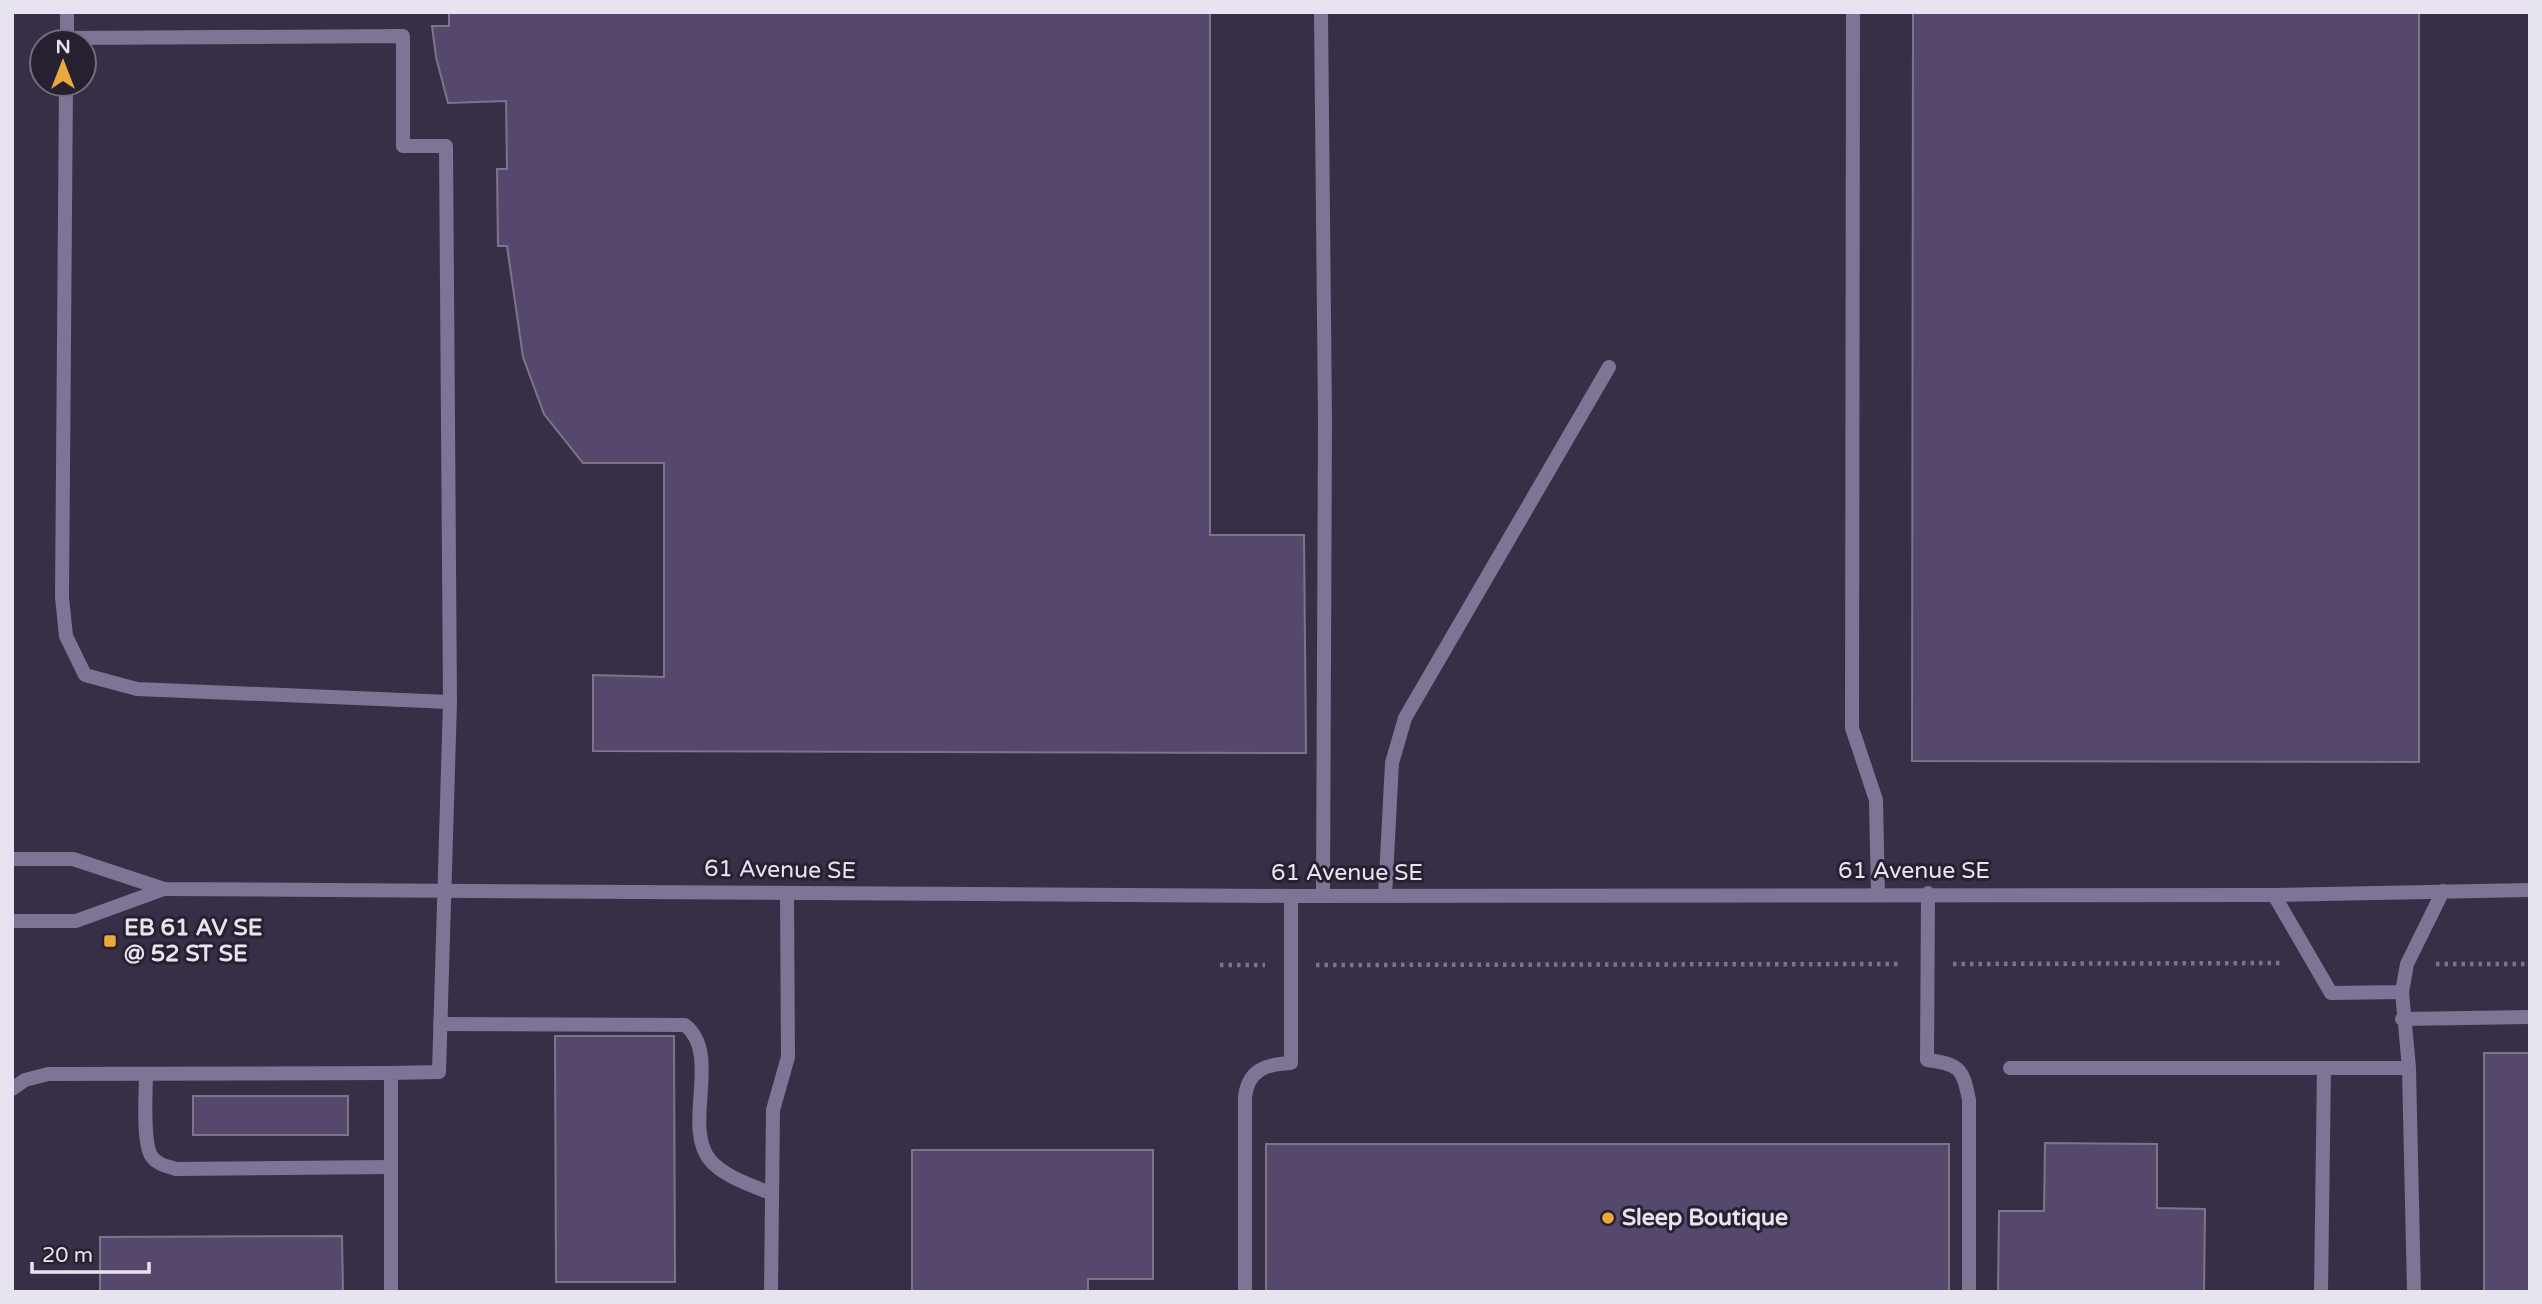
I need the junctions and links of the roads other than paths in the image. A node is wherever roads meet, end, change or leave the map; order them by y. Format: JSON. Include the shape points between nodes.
{"nodes":[{"id":1,"x":1321,"y":12,"type":"edge"},
{"id":2,"x":1853,"y":12,"type":"edge"},
{"id":3,"x":98,"y":40,"type":"edge"},
{"id":4,"x":66,"y":98,"type":"edge"},
{"id":5,"x":1609,"y":367,"type":"dead end"},
{"id":6,"x":450,"y":702,"type":"junction"},
{"id":7,"x":12,"y":859,"type":"edge"},
{"id":8,"x":164,"y":889,"type":"junction"},
{"id":9,"x":446,"y":889,"type":"junction"},
{"id":10,"x":2530,"y":890,"type":"edge"},
{"id":11,"x":2443,"y":891,"type":"junction"},
{"id":12,"x":787,"y":893,"type":"junction"},
{"id":13,"x":1928,"y":893,"type":"junction"},
{"id":14,"x":1878,"y":894,"type":"junction"},
{"id":15,"x":2274,"y":895,"type":"junction"},
{"id":16,"x":1291,"y":896,"type":"junction"},
{"id":17,"x":1323,"y":896,"type":"junction"},
{"id":18,"x":1385,"y":896,"type":"junction"},
{"id":19,"x":12,"y":921,"type":"edge"},
{"id":20,"x":2402,"y":992,"type":"junction"},
{"id":21,"x":2530,"y":1017,"type":"edge"},
{"id":22,"x":2402,"y":1019,"type":"junction"},
{"id":23,"x":440,"y":1024,"type":"junction"},
{"id":24,"x":2010,"y":1069,"type":"dead end"},
{"id":25,"x":2324,"y":1069,"type":"junction"},
{"id":26,"x":2409,"y":1069,"type":"junction"},
{"id":27,"x":391,"y":1073,"type":"junction"},
{"id":28,"x":146,"y":1074,"type":"junction"},
{"id":29,"x":12,"y":1089,"type":"edge"},
{"id":30,"x":391,"y":1167,"type":"junction"},
{"id":31,"x":772,"y":1194,"type":"junction"},
{"id":32,"x":391,"y":1292,"type":"edge"},
{"id":33,"x":771,"y":1292,"type":"edge"},
{"id":34,"x":1245,"y":1292,"type":"edge"},
{"id":35,"x":1969,"y":1292,"type":"edge"},
{"id":36,"x":2321,"y":1292,"type":"edge"},
{"id":37,"x":2414,"y":1292,"type":"edge"}],
"edges":[{"from":1,"to":17,"type":"street"},
{"from":2,"to":14,"type":"street","via":[[1852,728],[1876,800]]},
{"from":3,"to":6,"type":"street","via":[[403,36],[403,146],[446,146]]},
{"from":4,"to":6,"type":"street","via":[[62,597],[66,636],[85,675],[137,689]]},
{"from":5,"to":18,"type":"street","via":[[1405,718],[1392,763]]},
{"from":6,"to":9,"type":"street"},
{"from":7,"to":8,"type":"street","name":"61 Avenue SE","via":[[73,859]]},
{"from":8,"to":9,"type":"street","name":"61 Avenue SE"},
{"from":8,"to":19,"type":"street","name":"61 Avenue SE","via":[[76,921]]},
{"from":9,"to":12,"type":"street","name":"61 Avenue SE"},
{"from":9,"to":23,"type":"street"},
{"from":10,"to":11,"type":"street","name":"61 Avenue SE"},
{"from":11,"to":15,"type":"street","name":"61 Avenue SE"},
{"from":11,"to":20,"type":"street","via":[[2407,964]]},
{"from":12,"to":16,"type":"street","name":"61 Avenue SE"},
{"from":12,"to":31,"type":"street","via":[[788,1057],[773,1110]]},
{"from":13,"to":14,"type":"street","name":"61 Avenue SE"},
{"from":13,"to":15,"type":"street","name":"61 Avenue SE"},
{"from":13,"to":35,"type":"street","via":[[1927,1060],[1959,1069],[1969,1100]]},
{"from":14,"to":18,"type":"street","name":"61 Avenue SE"},
{"from":15,"to":20,"type":"street","via":[[2332,993]]},
{"from":16,"to":17,"type":"street","name":"61 Avenue SE"},
{"from":16,"to":34,"type":"street","via":[[1291,1063],[1271,1064],[1254,1072],[1247,1083]]},
{"from":17,"to":18,"type":"street","name":"61 Avenue SE"},
{"from":20,"to":22,"type":"street"},
{"from":21,"to":22,"type":"street"},
{"from":22,"to":26,"type":"street"},
{"from":23,"to":27,"type":"street","via":[[439,1072]]},
{"from":23,"to":31,"type":"street","via":[[685,1025],[694,1032],[700,1051],[704,1148],[721,1171]]},
{"from":24,"to":25,"type":"street"},
{"from":25,"to":26,"type":"street"},
{"from":25,"to":36,"type":"street"},
{"from":26,"to":37,"type":"street"},
{"from":27,"to":28,"type":"street"},
{"from":27,"to":30,"type":"street"},
{"from":28,"to":29,"type":"street","via":[[48,1074]]},
{"from":28,"to":30,"type":"street","via":[[147,1140],[151,1156],[162,1165],[176,1169]]},
{"from":30,"to":32,"type":"street"},
{"from":31,"to":33,"type":"street"}]}
